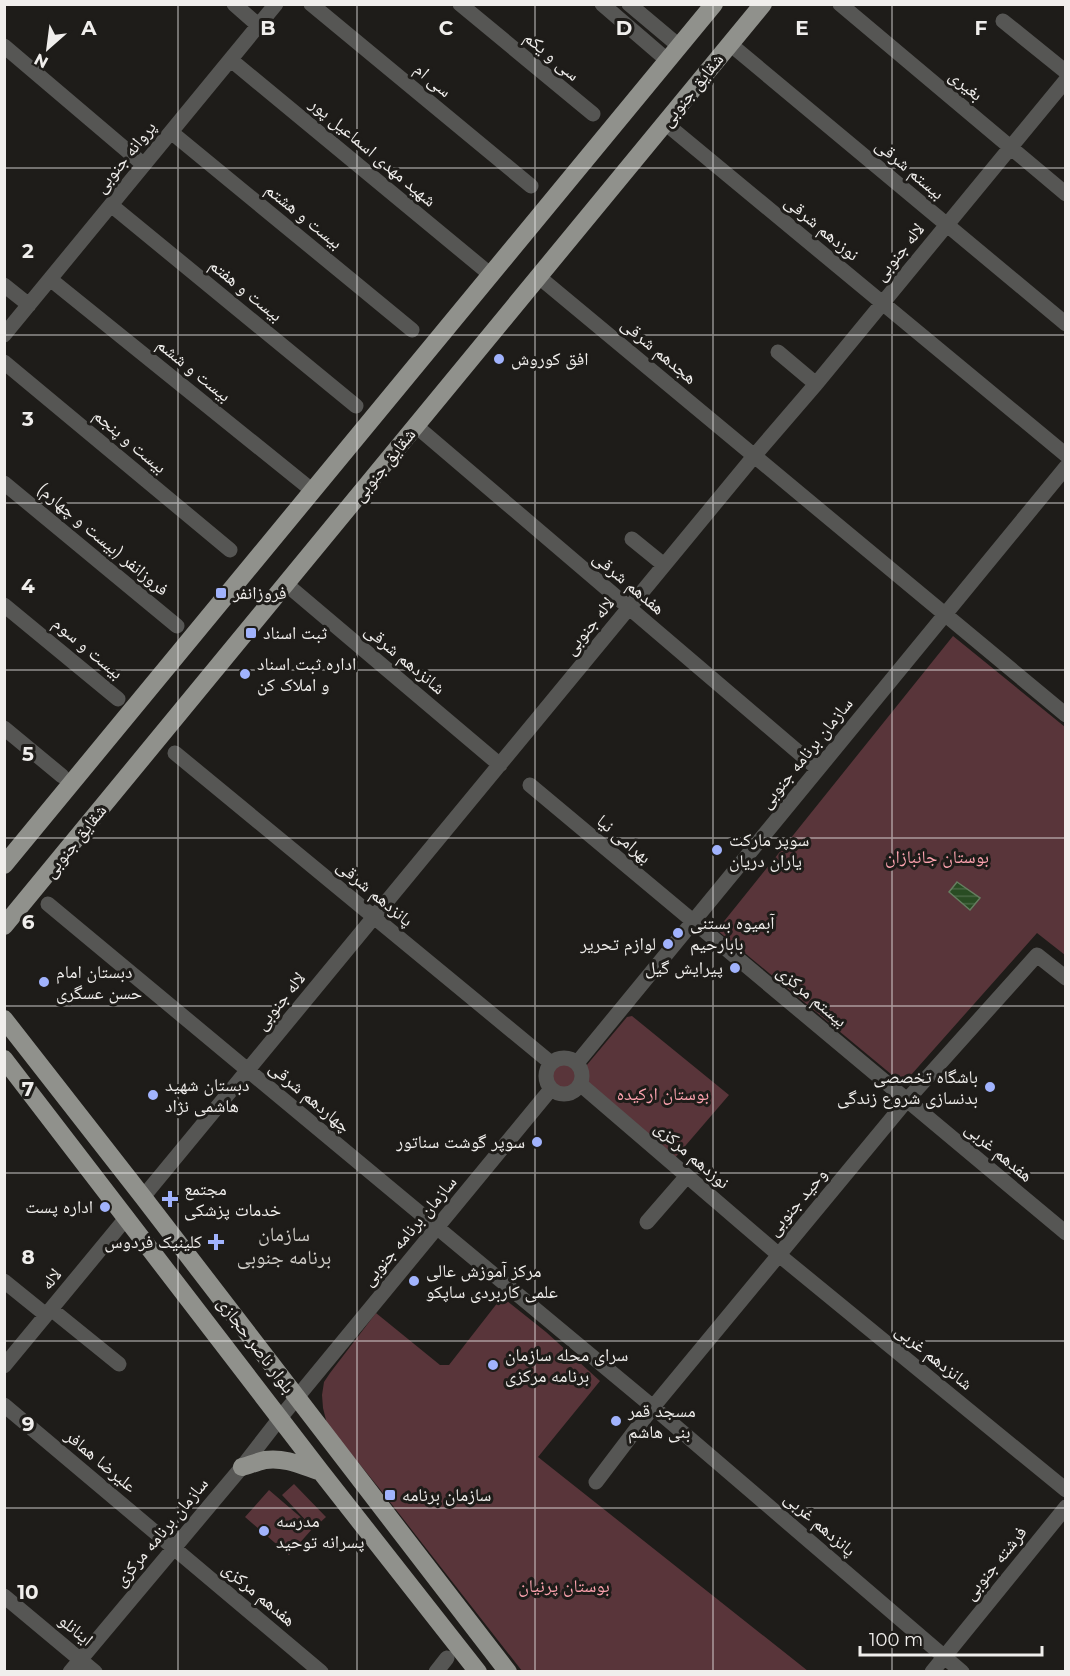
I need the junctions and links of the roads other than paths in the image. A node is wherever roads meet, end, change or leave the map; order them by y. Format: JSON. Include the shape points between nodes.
{"nodes":[{"id":1,"x":234,"y":4,"type":"edge"},
{"id":2,"x":276,"y":4,"type":"edge"},
{"id":3,"x":311,"y":4,"type":"edge"},
{"id":4,"x":460,"y":4,"type":"edge"},
{"id":5,"x":602,"y":4,"type":"edge"},
{"id":6,"x":629,"y":4,"type":"edge"},
{"id":7,"x":714,"y":4,"type":"edge"},
{"id":8,"x":763,"y":4,"type":"edge"},
{"id":9,"x":840,"y":4,"type":"edge"},
{"id":10,"x":1003,"y":21,"type":"dead end"},
{"id":11,"x":259,"y":26,"type":"junction"},
{"id":12,"x":730,"y":44,"type":"junction"},
{"id":13,"x":4,"y":46,"type":"edge"},
{"id":14,"x":668,"y":49,"type":"junction"},
{"id":15,"x":231,"y":60,"type":"junction"},
{"id":16,"x":1065,"y":72,"type":"edge"},
{"id":17,"x":1065,"y":80,"type":"edge"},
{"id":18,"x":593,"y":114,"type":"dead end"},
{"id":19,"x":665,"y":123,"type":"junction"},
{"id":20,"x":171,"y":132,"type":"junction"},
{"id":21,"x":1010,"y":148,"type":"junction"},
{"id":22,"x":144,"y":165,"type":"junction"},
{"id":23,"x":531,"y":186,"type":"dead end"},
{"id":24,"x":1065,"y":194,"type":"edge"},
{"id":25,"x":111,"y":205,"type":"junction"},
{"id":26,"x":947,"y":225,"type":"junction"},
{"id":27,"x":491,"y":275,"type":"junction"},
{"id":28,"x":539,"y":277,"type":"junction"},
{"id":29,"x":50,"y":279,"type":"junction"},
{"id":30,"x":4,"y":285,"type":"edge"},
{"id":31,"x":882,"y":304,"type":"junction"},
{"id":32,"x":29,"y":305,"type":"junction"},
{"id":33,"x":1065,"y":324,"type":"edge"},
{"id":34,"x":412,"y":330,"type":"dead end"},
{"id":35,"x":4,"y":335,"type":"edge"},
{"id":36,"x":778,"y":352,"type":"dead end"},
{"id":37,"x":4,"y":362,"type":"edge"},
{"id":38,"x":816,"y":384,"type":"junction"},
{"id":39,"x":356,"y":406,"type":"dead end"},
{"id":40,"x":416,"y":426,"type":"junction"},
{"id":41,"x":755,"y":455,"type":"junction"},
{"id":42,"x":1065,"y":455,"type":"edge"},
{"id":43,"x":1065,"y":467,"type":"edge"},
{"id":44,"x":4,"y":483,"type":"edge"},
{"id":45,"x":313,"y":491,"type":"junction"},
{"id":46,"x":632,"y":539,"type":"dead end"},
{"id":47,"x":230,"y":550,"type":"dead end"},
{"id":48,"x":664,"y":565,"type":"junction"},
{"id":49,"x":286,"y":584,"type":"junction"},
{"id":50,"x":4,"y":605,"type":"edge"},
{"id":51,"x":628,"y":608,"type":"junction"},
{"id":52,"x":945,"y":614,"type":"junction"},
{"id":53,"x":177,"y":626,"type":"dead end"},
{"id":54,"x":118,"y":699,"type":"dead end"},
{"id":55,"x":1065,"y":715,"type":"edge"},
{"id":56,"x":4,"y":728,"type":"edge"},
{"id":57,"x":176,"y":753,"type":"dead end"},
{"id":58,"x":500,"y":765,"type":"junction"},
{"id":59,"x":818,"y":769,"type":"junction"},
{"id":60,"x":62,"y":776,"type":"dead end"},
{"id":61,"x":530,"y":785,"type":"dead end"},
{"id":62,"x":4,"y":865,"type":"edge"},
{"id":63,"x":48,"y":904,"type":"dead end"},
{"id":64,"x":374,"y":917,"type":"junction"},
{"id":65,"x":693,"y":922,"type":"junction"},
{"id":66,"x":5,"y":926,"type":"edge"},
{"id":67,"x":1065,"y":978,"type":"edge"},
{"id":68,"x":4,"y":1019,"type":"edge"},
{"id":69,"x":4,"y":1059,"type":"edge"},
{"id":70,"x":551,"y":1063,"type":"junction"},
{"id":71,"x":577,"y":1063,"type":"junction"},
{"id":72,"x":248,"y":1070,"type":"junction"},
{"id":73,"x":580,"y":1084,"type":"junction"},
{"id":74,"x":551,"y":1089,"type":"junction"},
{"id":75,"x":907,"y":1100,"type":"junction"},
{"id":76,"x":687,"y":1176,"type":"junction"},
{"id":77,"x":143,"y":1197,"type":"junction"},
{"id":78,"x":127,"y":1217,"type":"junction"},
{"id":79,"x":647,"y":1222,"type":"dead end"},
{"id":80,"x":437,"y":1227,"type":"junction"},
{"id":81,"x":1065,"y":1233,"type":"edge"},
{"id":82,"x":779,"y":1255,"type":"junction"},
{"id":83,"x":4,"y":1281,"type":"edge"},
{"id":84,"x":49,"y":1312,"type":"junction"},
{"id":85,"x":119,"y":1364,"type":"dead end"},
{"id":86,"x":4,"y":1366,"type":"edge"},
{"id":87,"x":296,"y":1398,"type":"junction"},
{"id":88,"x":4,"y":1405,"type":"edge"},
{"id":89,"x":652,"y":1407,"type":"junction"},
{"id":90,"x":280,"y":1418,"type":"junction"},
{"id":91,"x":242,"y":1467,"type":"junction"},
{"id":92,"x":321,"y":1472,"type":"junction"},
{"id":93,"x":596,"y":1482,"type":"dead end"},
{"id":94,"x":1065,"y":1490,"type":"edge"},
{"id":95,"x":1065,"y":1507,"type":"edge"},
{"id":96,"x":173,"y":1547,"type":"junction"},
{"id":97,"x":4,"y":1596,"type":"edge"},
{"id":98,"x":945,"y":1657,"type":"junction"},
{"id":99,"x":447,"y":1658,"type":"dead end"},
{"id":100,"x":75,"y":1665,"type":"edge"},
{"id":101,"x":94,"y":1671,"type":"edge"},
{"id":102,"x":321,"y":1671,"type":"edge"},
{"id":103,"x":436,"y":1671,"type":"edge"},
{"id":104,"x":478,"y":1671,"type":"edge"},
{"id":105,"x":508,"y":1671,"type":"edge"},
{"id":106,"x":932,"y":1671,"type":"edge"},
{"id":107,"x":962,"y":1671,"type":"edge"}],
"edges":[{"from":1,"to":11,"type":"street"},
{"from":2,"to":11,"type":"street","name":"پروانه جنوبی"},
{"from":3,"to":23,"type":"street","name":"سی ام"},
{"from":4,"to":18,"type":"street","name":"سی و یکم"},
{"from":5,"to":14,"type":"street"},
{"from":6,"to":14,"type":"street"},
{"from":7,"to":14,"type":"main road","name":"شقایق جنوبی"},
{"from":8,"to":12,"type":"main road","name":"شقایق جنوبی"},
{"from":9,"to":21,"type":"street","name":"بغیری"},
{"from":10,"to":16,"type":"street"},
{"from":11,"to":15,"type":"street","name":"پروانه جنوبی"},
{"from":12,"to":19,"type":"main road","name":"شقایق جنوبی"},
{"from":12,"to":26,"type":"street","name":"بیستم شرقی"},
{"from":13,"to":22,"type":"street"},
{"from":14,"to":27,"type":"main road","name":"شقایق جنوبی"},
{"from":15,"to":20,"type":"street","name":"پروانه جنوبی"},
{"from":15,"to":27,"type":"street","name":"شهید مهدی اسماعیل پور"},
{"from":17,"to":21,"type":"street","name":"لاله جنوبی"},
{"from":19,"to":28,"type":"main road","name":"شقایق جنوبی"},
{"from":19,"to":31,"type":"street","name":"نوزدهم شرقی"},
{"from":20,"to":22,"type":"street","name":"پروانه جنوبی"},
{"from":20,"to":34,"type":"street","name":"بیست و هشتم"},
{"from":21,"to":24,"type":"street","name":"بغیری"},
{"from":21,"to":26,"type":"street","name":"لاله جنوبی"},
{"from":22,"to":25,"type":"street","name":"پروانه جنوبی"},
{"from":25,"to":29,"type":"street","name":"پروانه جنوبی"},
{"from":25,"to":39,"type":"street","name":"بیست و هفتم"},
{"from":26,"to":31,"type":"street","name":"لاله جنوبی"},
{"from":26,"to":33,"type":"street","name":"بیستم شرقی"},
{"from":27,"to":45,"type":"main road","name":"شقایق جنوبی"},
{"from":28,"to":40,"type":"main road","name":"شقایق جنوبی"},
{"from":28,"to":41,"type":"street","name":"هجدهم شرقی"},
{"from":29,"to":32,"type":"street","name":"پروانه جنوبی"},
{"from":29,"to":45,"type":"street","name":"بیست و ششم"},
{"from":30,"to":32,"type":"street"},
{"from":31,"to":38,"type":"street","name":"لاله جنوبی"},
{"from":31,"to":42,"type":"street","name":"نوزدهم شرقی"},
{"from":32,"to":35,"type":"street","name":"پروانه جنوبی"},
{"from":36,"to":38,"type":"street"},
{"from":37,"to":47,"type":"street","name":"بیست و پنجم"},
{"from":38,"to":41,"type":"street","name":"لاله جنوبی"},
{"from":40,"to":49,"type":"main road","name":"شقایق جنوبی"},
{"from":40,"to":51,"type":"street","name":"هفدهم شرقی"},
{"from":41,"to":48,"type":"street","name":"لاله جنوبی"},
{"from":41,"to":52,"type":"street","name":"هجدهم شرقی"},
{"from":43,"to":52,"type":"street","name":"سازمان برنامه جنوبی"},
{"from":44,"to":53,"type":"street","name":"فروزانفر (بیست و چهارم)"},
{"from":45,"to":62,"type":"main road","name":"شقایق جنوبی"},
{"from":46,"to":48,"type":"street"},
{"from":48,"to":51,"type":"street","name":"لاله جنوبی"},
{"from":49,"to":58,"type":"street","name":"شانزدهم شرقی"},
{"from":49,"to":66,"type":"main road","name":"شقایق جنوبی"},
{"from":50,"to":54,"type":"street","name":"بیست و سوم"},
{"from":51,"to":58,"type":"street","name":"لاله جنوبی"},
{"from":51,"to":59,"type":"street","name":"هفدهم شرقی"},
{"from":52,"to":55,"type":"street","name":"هجدهم شرقی"},
{"from":52,"to":59,"type":"street","name":"سازمان برنامه جنوبی"},
{"from":56,"to":60,"type":"street"},
{"from":57,"to":64,"type":"street","name":"پانزدهم شرقی"},
{"from":58,"to":64,"type":"street","name":"لاله جنوبی"},
{"from":59,"to":65,"type":"street","name":"سازمان برنامه جنوبی"},
{"from":61,"to":65,"type":"street","name":"بهرامی نیا"},
{"from":63,"to":72,"type":"street","name":"چهاردهم شرقی"},
{"from":64,"to":70,"type":"street","name":"پانزدهم شرقی"},
{"from":64,"to":72,"type":"street","name":"لاله جنوبی"},
{"from":65,"to":71,"type":"street","name":"سازمان برنامه جنوبی"},
{"from":65,"to":75,"type":"street","name":"بیستم مرکزی"},
{"from":67,"to":75,"type":"street","name":"وحید جنوبی","via":[[1037,955]]},
{"from":68,"to":77,"type":"main road","name":"بلوار ناصر حجازی"},
{"from":69,"to":78,"type":"main road","name":"بلوار ناصر حجازی"},
{"from":70,"to":71,"type":"street","via":[[567,1058]]},
{"from":70,"to":74,"type":"street","via":[[546,1073]]},
{"from":71,"to":73,"type":"street","via":[[582,1073]]},
{"from":72,"to":77,"type":"street","name":"لاله جنوبی"},
{"from":72,"to":80,"type":"street","name":"چهاردهم شرقی"},
{"from":73,"to":74,"type":"street","via":[[567,1094]]},
{"from":73,"to":76,"type":"street","name":"نوزدهم مرکزی"},
{"from":74,"to":80,"type":"street","name":"سازمان برنامه جنوبی"},
{"from":75,"to":81,"type":"street","name":"هفدهم غربی"},
{"from":75,"to":82,"type":"street","name":"وحید جنوبی"},
{"from":76,"to":79,"type":"street"},
{"from":76,"to":82,"type":"street","name":"نوزدهم مرکزی"},
{"from":77,"to":87,"type":"main road","name":"بلوار ناصر حجازی"},
{"from":78,"to":84,"type":"street","name":"لاله"},
{"from":78,"to":90,"type":"main road","name":"بلوار ناصر حجازی"},
{"from":80,"to":87,"type":"street","name":"سازمان برنامه جنوبی"},
{"from":80,"to":89,"type":"street","name":"چهاردهم شرقی"},
{"from":82,"to":89,"type":"street","name":"وحید جنوبی"},
{"from":82,"to":94,"type":"street","name":"شانزدهم غربی"},
{"from":83,"to":84,"type":"street"},
{"from":84,"to":85,"type":"street"},
{"from":84,"to":86,"type":"street","name":"لاله"},
{"from":87,"to":90,"type":"street","name":"سازمان برنامه جنوبی"},
{"from":87,"to":105,"type":"main road","name":"بلوار ناصر حجازی"},
{"from":88,"to":96,"type":"street","name":"علیرضا همافر"},
{"from":89,"to":93,"type":"street","name":"وحید جنوبی"},
{"from":89,"to":98,"type":"street","name":"پانزدهم غربی"},
{"from":90,"to":91,"type":"street","name":"سازمان برنامه مرکزی"},
{"from":90,"to":92,"type":"main road","name":"بلوار ناصر حجازی"},
{"from":91,"to":92,"type":"main road","via":[[277,1460]]},
{"from":91,"to":96,"type":"street","name":"سازمان برنامه مرکزی"},
{"from":92,"to":104,"type":"main road","name":"بلوار ناصر حجازی"},
{"from":95,"to":98,"type":"street","name":"فرشته جنوبی"},
{"from":96,"to":100,"type":"street","name":"سازمان برنامه مرکزی"},
{"from":96,"to":102,"type":"street","name":"هفدهم مرکزی"},
{"from":97,"to":100,"type":"street","name":"اینانلو"},
{"from":98,"to":106,"type":"street","name":"فرشته جنوبی"},
{"from":98,"to":107,"type":"street","name":"پانزدهم غربی"},
{"from":99,"to":103,"type":"street"},
{"from":100,"to":101,"type":"street","name":"اینانلو"}]}
